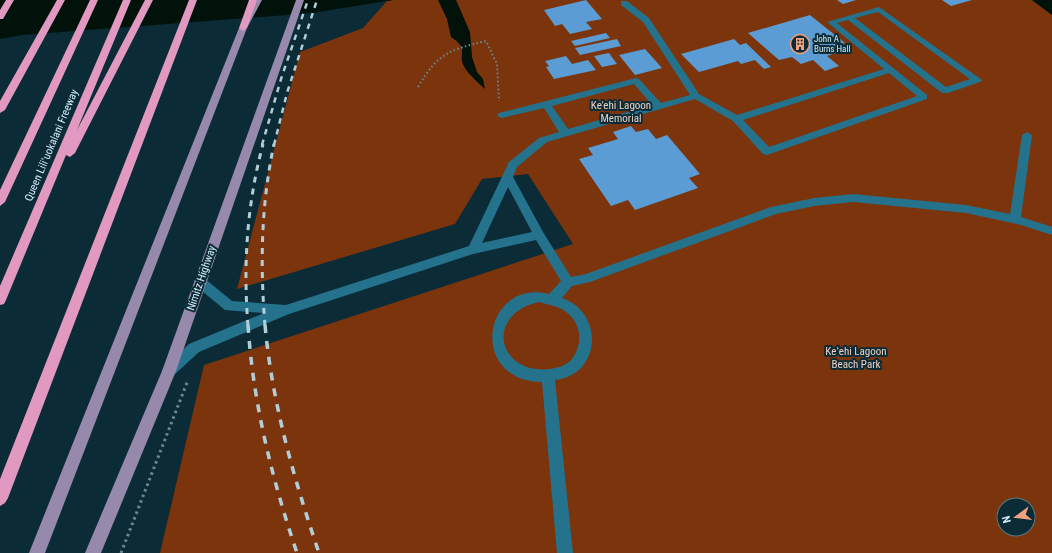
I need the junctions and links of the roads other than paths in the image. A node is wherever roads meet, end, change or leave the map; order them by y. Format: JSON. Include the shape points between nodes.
{"nodes":[{"id":1,"x":10,"y":0,"type":"edge"},
{"id":2,"x":61,"y":0,"type":"edge"},
{"id":3,"x":94,"y":0,"type":"edge"},
{"id":4,"x":126,"y":0,"type":"edge"},
{"id":5,"x":148,"y":0,"type":"edge"},
{"id":6,"x":193,"y":0,"type":"edge"},
{"id":7,"x":253,"y":0,"type":"edge"},
{"id":8,"x":258,"y":0,"type":"edge"},
{"id":9,"x":300,"y":0,"type":"edge"},
{"id":10,"x":624,"y":3,"type":"dead end"},
{"id":11,"x":0,"y":17,"type":"edge"},
{"id":12,"x":849,"y":17,"type":"junction"},
{"id":13,"x":243,"y":28,"type":"junction"},
{"id":14,"x":890,"y":70,"type":"junction"},
{"id":15,"x":945,"y":91,"type":"junction"},
{"id":16,"x":696,"y":96,"type":"junction"},
{"id":17,"x":924,"y":97,"type":"junction"},
{"id":18,"x":546,"y":104,"type":"junction"},
{"id":19,"x":659,"y":107,"type":"junction"},
{"id":20,"x":0,"y":110,"type":"edge"},
{"id":21,"x":502,"y":115,"type":"road end"},
{"id":22,"x":736,"y":119,"type":"junction"},
{"id":23,"x":566,"y":134,"type":"junction"},
{"id":24,"x":1026,"y":135,"type":"dead end"},
{"id":25,"x":507,"y":176,"type":"junction"},
{"id":26,"x":0,"y":202,"type":"edge"},
{"id":27,"x":1015,"y":220,"type":"junction"},
{"id":28,"x":1052,"y":231,"type":"edge"},
{"id":29,"x":29,"y":232,"type":"junction"},
{"id":30,"x":539,"y":235,"type":"junction"},
{"id":31,"x":473,"y":249,"type":"junction"},
{"id":32,"x":200,"y":282,"type":"junction"},
{"id":33,"x":568,"y":282,"type":"junction"},
{"id":34,"x":553,"y":299,"type":"junction"},
{"id":35,"x":0,"y":300,"type":"edge"},
{"id":36,"x":286,"y":310,"type":"junction"},
{"id":37,"x":169,"y":371,"type":"junction"},
{"id":38,"x":548,"y":377,"type":"junction"},
{"id":39,"x":0,"y":498,"type":"edge"},
{"id":40,"x":37,"y":553,"type":"edge"},
{"id":41,"x":93,"y":553,"type":"edge"},
{"id":42,"x":565,"y":553,"type":"edge"}],
"edges":[{"from":1,"to":11,"type":"highway"},
{"from":2,"to":20,"type":"highway"},
{"from":3,"to":26,"type":"highway"},
{"from":4,"to":29,"type":"highway","name":"Queen Liliʻuokalani Freeway"},
{"from":5,"to":29,"type":"highway"},
{"from":6,"to":39,"type":"highway"},
{"from":7,"to":13,"type":"highway"},
{"from":8,"to":13,"type":"main road"},
{"from":9,"to":32,"type":"main road","name":"Nimitz Highway"},
{"from":10,"to":16,"type":"lane","via":[[646,20]]},
{"from":12,"to":14,"type":"lane","via":[[831,22]]},
{"from":12,"to":15,"type":"lane"},
{"from":12,"to":15,"type":"lane","via":[[879,9],[977,80]]},
{"from":13,"to":40,"type":"main road"},
{"from":14,"to":17,"type":"lane"},
{"from":14,"to":22,"type":"lane"},
{"from":15,"to":17,"type":"lane"},
{"from":16,"to":19,"type":"lane"},
{"from":16,"to":22,"type":"lane"},
{"from":17,"to":22,"type":"lane","via":[[767,151]]},
{"from":18,"to":19,"type":"lane","via":[[636,81]]},
{"from":18,"to":21,"type":"lane"},
{"from":18,"to":23,"type":"lane"},
{"from":19,"to":23,"type":"lane"},
{"from":23,"to":25,"type":"lane","via":[[543,140],[513,165]]},
{"from":24,"to":27,"type":"lane"},
{"from":25,"to":30,"type":"lane"},
{"from":25,"to":31,"type":"lane"},
{"from":27,"to":28,"type":"lane"},
{"from":27,"to":33,"type":"lane","via":[[966,209],[908,202],[853,198],[814,202],[776,210],[586,279]]},
{"from":29,"to":35,"type":"highway","name":"Queen Liliʻuokalani Freeway"},
{"from":30,"to":31,"type":"lane"},
{"from":30,"to":33,"type":"lane"},
{"from":31,"to":36,"type":"lane"},
{"from":32,"to":36,"type":"lane","via":[[230,306]]},
{"from":32,"to":37,"type":"main road","name":"Nimitz Highway"},
{"from":33,"to":34,"type":"lane"},
{"from":34,"to":38,"type":"lane","via":[[578,313],[585,325],[587,339],[584,352],[576,364],[564,373]]},
{"from":34,"to":38,"type":"lane","via":[[539,297],[513,306],[498,326],[497,339],[500,351],[508,363],[519,371],[533,376]]},
{"from":36,"to":37,"type":"lane","via":[[194,348]]},
{"from":37,"to":41,"type":"main road","name":"Nimitz Highway"},
{"from":38,"to":42,"type":"lane"}]}
